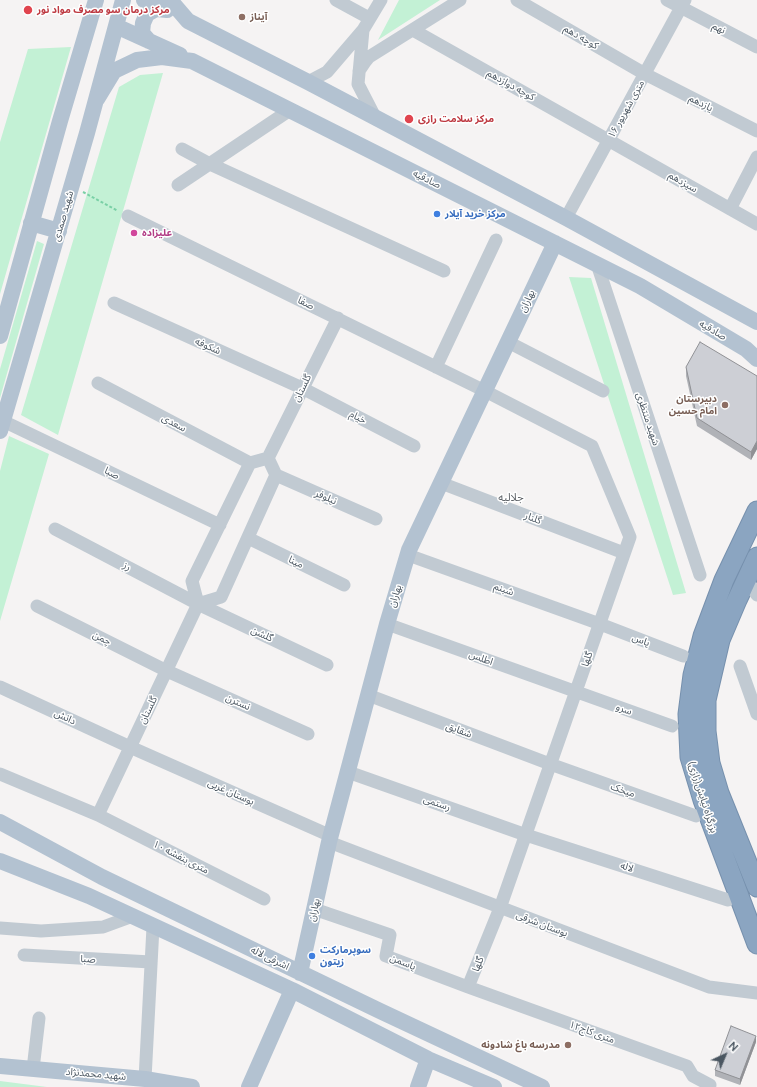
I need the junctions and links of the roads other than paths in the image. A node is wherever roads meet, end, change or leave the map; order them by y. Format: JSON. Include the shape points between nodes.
{"nodes":[{"id":1,"x":96,"y":0,"type":"edge"},
{"id":2,"x":123,"y":0,"type":"edge"},
{"id":3,"x":144,"y":0,"type":"edge"},
{"id":4,"x":336,"y":0,"type":"edge"},
{"id":5,"x":381,"y":0,"type":"edge"},
{"id":6,"x":460,"y":0,"type":"edge"},
{"id":7,"x":517,"y":0,"type":"edge"},
{"id":8,"x":668,"y":0,"type":"edge"},
{"id":9,"x":683,"y":4,"type":"edge"},
{"id":10,"x":169,"y":5,"type":"edge"},
{"id":11,"x":369,"y":18,"type":"junction"},
{"id":12,"x":116,"y":26,"type":"junction"},
{"id":13,"x":363,"y":30,"type":"junction"},
{"id":14,"x":413,"y":30,"type":"junction"},
{"id":15,"x":149,"y":41,"type":"junction"},
{"id":16,"x":757,"y":47,"type":"edge"},
{"id":17,"x":192,"y":61,"type":"junction"},
{"id":18,"x":359,"y":71,"type":"junction"},
{"id":19,"x":645,"y":74,"type":"junction"},
{"id":20,"x":308,"y":82,"type":"junction"},
{"id":21,"x":97,"y":99,"type":"junction"},
{"id":22,"x":290,"y":110,"type":"junction"},
{"id":23,"x":376,"y":119,"type":"junction"},
{"id":24,"x":757,"y":131,"type":"edge"},
{"id":25,"x":609,"y":140,"type":"junction"},
{"id":26,"x":182,"y":149,"type":"dead end"},
{"id":27,"x":757,"y":157,"type":"edge"},
{"id":28,"x":210,"y":164,"type":"junction"},
{"id":29,"x":178,"y":185,"type":"dead end"},
{"id":30,"x":730,"y":209,"type":"junction"},
{"id":31,"x":128,"y":216,"type":"road end"},
{"id":32,"x":566,"y":218,"type":"junction"},
{"id":33,"x":32,"y":223,"type":"junction"},
{"id":34,"x":757,"y":224,"type":"edge"},
{"id":35,"x":59,"y":231,"type":"junction"},
{"id":36,"x":496,"y":240,"type":"dead end"},
{"id":37,"x":555,"y":243,"type":"junction"},
{"id":38,"x":597,"y":264,"type":"junction"},
{"id":39,"x":444,"y":270,"type":"dead end"},
{"id":40,"x":114,"y":303,"type":"dead end"},
{"id":41,"x":338,"y":318,"type":"junction"},
{"id":42,"x":757,"y":322,"type":"edge"},
{"id":43,"x":0,"y":336,"type":"edge"},
{"id":44,"x":508,"y":342,"type":"junction"},
{"id":45,"x":753,"y":352,"type":"edge"},
{"id":46,"x":436,"y":367,"type":"junction"},
{"id":47,"x":98,"y":383,"type":"dead end"},
{"id":48,"x":302,"y":388,"type":"junction"},
{"id":49,"x":485,"y":391,"type":"junction"},
{"id":50,"x":603,"y":391,"type":"dead end"},
{"id":51,"x":1,"y":426,"type":"edge"},
{"id":52,"x":414,"y":446,"type":"dead end"},
{"id":53,"x":268,"y":458,"type":"junction"},
{"id":54,"x":250,"y":463,"type":"junction"},
{"id":55,"x":276,"y":475,"type":"junction"},
{"id":56,"x":441,"y":483,"type":"junction"},
{"id":57,"x":757,"y":511,"type":"edge"},
{"id":58,"x":376,"y":519,"type":"dead end"},
{"id":59,"x":220,"y":525,"type":"junction"},
{"id":60,"x":55,"y":529,"type":"dead end"},
{"id":61,"x":248,"y":538,"type":"junction"},
{"id":62,"x":624,"y":553,"type":"junction"},
{"id":63,"x":408,"y":555,"type":"junction"},
{"id":64,"x":757,"y":557,"type":"edge"},
{"id":65,"x":700,"y":575,"type":"dead end"},
{"id":66,"x":344,"y":585,"type":"dead end"},
{"id":67,"x":752,"y":587,"type":"edge"},
{"id":68,"x":198,"y":604,"type":"junction"},
{"id":69,"x":37,"y":606,"type":"dead end"},
{"id":70,"x":387,"y":624,"type":"junction"},
{"id":71,"x":600,"y":624,"type":"junction"},
{"id":72,"x":683,"y":656,"type":"dead end"},
{"id":73,"x":327,"y":665,"type":"dead end"},
{"id":74,"x":740,"y":666,"type":"dead end"},
{"id":75,"x":167,"y":670,"type":"junction"},
{"id":76,"x":0,"y":687,"type":"edge"},
{"id":77,"x":576,"y":691,"type":"junction"},
{"id":78,"x":368,"y":695,"type":"junction"},
{"id":79,"x":757,"y":714,"type":"edge"},
{"id":80,"x":672,"y":726,"type":"dead end"},
{"id":81,"x":308,"y":734,"type":"dead end"},
{"id":82,"x":130,"y":747,"type":"junction"},
{"id":83,"x":550,"y":764,"type":"junction"},
{"id":84,"x":348,"y":772,"type":"junction"},
{"id":85,"x":0,"y":774,"type":"edge"},
{"id":86,"x":98,"y":815,"type":"junction"},
{"id":87,"x":696,"y":816,"type":"dead end"},
{"id":88,"x":0,"y":822,"type":"edge"},
{"id":89,"x":526,"y":834,"type":"junction"},
{"id":90,"x":330,"y":839,"type":"junction"},
{"id":91,"x":0,"y":861,"type":"edge"},
{"id":92,"x":757,"y":886,"type":"edge"},
{"id":93,"x":264,"y":899,"type":"dead end"},
{"id":94,"x":728,"y":900,"type":"dead end"},
{"id":95,"x":500,"y":908,"type":"junction"},
{"id":96,"x":314,"y":909,"type":"junction"},
{"id":97,"x":132,"y":916,"type":"junction"},
{"id":98,"x":153,"y":926,"type":"junction"},
{"id":99,"x":0,"y":928,"type":"edge"},
{"id":100,"x":757,"y":944,"type":"edge"},
{"id":101,"x":24,"y":955,"type":"dead end"},
{"id":102,"x":151,"y":962,"type":"junction"},
{"id":103,"x":300,"y":972,"type":"junction"},
{"id":104,"x":468,"y":987,"type":"junction"},
{"id":105,"x":292,"y":990,"type":"junction"},
{"id":106,"x":757,"y":993,"type":"edge"},
{"id":107,"x":39,"y":1018,"type":"dead end"},
{"id":108,"x":428,"y":1059,"type":"junction"},
{"id":109,"x":0,"y":1066,"type":"edge"},
{"id":110,"x":33,"y":1069,"type":"junction"},
{"id":111,"x":145,"y":1079,"type":"junction"},
{"id":112,"x":710,"y":1085,"type":"dead end"},
{"id":113,"x":192,"y":1087,"type":"edge"},
{"id":114,"x":249,"y":1087,"type":"edge"},
{"id":115,"x":418,"y":1087,"type":"edge"},
{"id":116,"x":494,"y":1087,"type":"edge"},
{"id":117,"x":542,"y":1087,"type":"edge"}],
"edges":[{"from":1,"to":33,"type":"main road"},
{"from":2,"to":12,"type":"main road","name":"شهید صمدی"},
{"from":3,"to":10,"type":"main road"},
{"from":4,"to":11,"type":"street"},
{"from":5,"to":11,"type":"street"},
{"from":6,"to":14,"type":"street"},
{"from":7,"to":19,"type":"street","name":"کوچه دهم"},
{"from":8,"to":9,"type":"street","name":"نهم"},
{"from":9,"to":16,"type":"street","name":"نهم"},
{"from":9,"to":19,"type":"street","name":"۱۶ متری شهریور"},
{"from":10,"to":15,"type":"main road","via":[[147,14],[142,33]]},
{"from":10,"to":20,"type":"main road","via":[[188,21]]},
{"from":11,"to":13,"type":"street"},
{"from":12,"to":15,"type":"main road"},
{"from":12,"to":21,"type":"main road","name":"شهید صمدی"},
{"from":13,"to":18,"type":"street"},
{"from":13,"to":20,"type":"street","via":[[327,72]]},
{"from":14,"to":18,"type":"street","via":[[369,58]]},
{"from":14,"to":25,"type":"street","name":"کوچه دوازدهم"},
{"from":15,"to":17,"type":"main road"},
{"from":17,"to":21,"type":"main road","name":"صادقیه","via":[[162,57],[137,60],[114,71]]},
{"from":17,"to":22,"type":"main road","name":"صادقیه"},
{"from":18,"to":23,"type":"street","via":[[358,84]]},
{"from":19,"to":24,"type":"street","name":"یازدهم"},
{"from":19,"to":25,"type":"street","name":"۱۶ متری شهریور"},
{"from":20,"to":23,"type":"main road"},
{"from":21,"to":35,"type":"main road","name":"شهید صمدی"},
{"from":22,"to":28,"type":"street"},
{"from":22,"to":37,"type":"main road","name":"صادقیه"},
{"from":23,"to":32,"type":"main road"},
{"from":25,"to":30,"type":"street","name":"سیزدهم"},
{"from":25,"to":32,"type":"street","name":"۱۶ متری شهریور"},
{"from":26,"to":28,"type":"street"},
{"from":27,"to":30,"type":"street"},
{"from":28,"to":29,"type":"street"},
{"from":28,"to":39,"type":"street"},
{"from":30,"to":34,"type":"street","name":"سیزدهم"},
{"from":31,"to":41,"type":"street","name":"صفا"},
{"from":32,"to":42,"type":"main road"},
{"from":33,"to":35,"type":"main road"},
{"from":33,"to":43,"type":"main road"},
{"from":35,"to":51,"type":"main road","name":"شهید صمدی"},
{"from":36,"to":46,"type":"street"},
{"from":37,"to":38,"type":"main road","name":"صادقیه"},
{"from":37,"to":44,"type":"main road","name":"بهاران"},
{"from":38,"to":45,"type":"main road","name":"صادقیه"},
{"from":38,"to":65,"type":"street","name":"شهید منتظری"},
{"from":40,"to":48,"type":"street","name":"شکوفه"},
{"from":41,"to":46,"type":"street","name":"صفا"},
{"from":41,"to":48,"type":"street","name":"گلستان"},
{"from":44,"to":49,"type":"main road","name":"بهاران"},
{"from":44,"to":50,"type":"street"},
{"from":46,"to":49,"type":"street","name":"صفا"},
{"from":47,"to":54,"type":"street","name":"سعدی"},
{"from":48,"to":52,"type":"street","name":"خیام"},
{"from":48,"to":53,"type":"street","name":"گلستان"},
{"from":49,"to":56,"type":"main road","name":"بهاران"},
{"from":49,"to":62,"type":"street","name":"گلها","via":[[592,446],[630,537]]},
{"from":51,"to":59,"type":"street","name":"صبا"},
{"from":53,"to":54,"type":"street"},
{"from":53,"to":55,"type":"street"},
{"from":54,"to":59,"type":"street"},
{"from":55,"to":58,"type":"street","name":"نیلوفر"},
{"from":55,"to":61,"type":"street"},
{"from":56,"to":62,"type":"street","name":"گلنار"},
{"from":56,"to":63,"type":"main road","name":"بهاران"},
{"from":57,"to":100,"type":"highway","name":"بزرگراه نیایش(رازی)","via":[[724,580],[703,636],[693,675],[688,714],[690,757],[703,800]]},
{"from":59,"to":68,"type":"street","via":[[192,581]]},
{"from":60,"to":68,"type":"street","name":"رز"},
{"from":61,"to":66,"type":"street","name":"مینا"},
{"from":61,"to":68,"type":"street","via":[[221,597]]},
{"from":62,"to":71,"type":"street","name":"گلها"},
{"from":63,"to":70,"type":"main road","name":"بهاران"},
{"from":63,"to":71,"type":"street","name":"شبنم"},
{"from":64,"to":67,"type":"highway","name":"بزرگراه نیایش(رازی)"},
{"from":67,"to":92,"type":"highway","name":"بزرگراه نیایش(رازی)","via":[[720,640],[706,700],[706,731],[710,763],[719,793]]},
{"from":68,"to":73,"type":"street","name":"گلشن"},
{"from":68,"to":75,"type":"street","name":"گلستان"},
{"from":69,"to":75,"type":"street","name":"چمن"},
{"from":70,"to":77,"type":"street","name":"اطلس"},
{"from":70,"to":78,"type":"main road","name":"بهاران"},
{"from":71,"to":72,"type":"street","name":"یاس"},
{"from":71,"to":77,"type":"street","name":"گلها"},
{"from":74,"to":79,"type":"street"},
{"from":75,"to":81,"type":"street","name":"نسترن"},
{"from":75,"to":82,"type":"street","name":"گلستان"},
{"from":76,"to":82,"type":"street","name":"دانش"},
{"from":77,"to":80,"type":"street","name":"سرو"},
{"from":77,"to":83,"type":"street","name":"گلها"},
{"from":78,"to":83,"type":"street","name":"شقایق"},
{"from":78,"to":84,"type":"main road","name":"بهاران"},
{"from":82,"to":86,"type":"street","name":"گلستان"},
{"from":82,"to":90,"type":"street","name":"بوستان غربی"},
{"from":83,"to":87,"type":"street","name":"میخک"},
{"from":83,"to":89,"type":"street","name":"گلها"},
{"from":84,"to":89,"type":"street","name":"رستمی"},
{"from":84,"to":90,"type":"main road","name":"بهاران"},
{"from":85,"to":86,"type":"street","name":"۱۰ متری بنفشه"},
{"from":86,"to":93,"type":"street","name":"۱۰ متری بنفشه"},
{"from":88,"to":103,"type":"main road","name":"اشرفی لاله","via":[[78,864]]},
{"from":89,"to":94,"type":"street","name":"لاله"},
{"from":89,"to":95,"type":"street","name":"گلها"},
{"from":90,"to":95,"type":"street","name":"بوستان شرقی"},
{"from":90,"to":96,"type":"main road","name":"بهاران"},
{"from":91,"to":97,"type":"main road","name":"اشرفی لاله"},
{"from":95,"to":104,"type":"street","name":"گلها"},
{"from":95,"to":106,"type":"street","name":"بوستان شرقی","via":[[709,987]]},
{"from":96,"to":103,"type":"main road","name":"بهاران"},
{"from":96,"to":104,"type":"street","name":"یاسمن","via":[[390,935],[386,956]]},
{"from":97,"to":98,"type":"main road","name":"اشرفی لاله"},
{"from":97,"to":99,"type":"street","via":[[103,927],[41,931]]},
{"from":98,"to":102,"type":"street"},
{"from":98,"to":105,"type":"main road","name":"اشرفی لاله"},
{"from":101,"to":102,"type":"street","name":"صبا"},
{"from":102,"to":111,"type":"street"},
{"from":103,"to":117,"type":"main road","name":"اشرفی لاله"},
{"from":104,"to":112,"type":"street","name":"۱۲متری کاج","via":[[687,1066],[693,1076]]},
{"from":105,"to":108,"type":"main road","name":"اشرفی لاله"},
{"from":105,"to":114,"type":"main road"},
{"from":107,"to":110,"type":"street"},
{"from":108,"to":115,"type":"main road"},
{"from":108,"to":116,"type":"main road","name":"اشرفی لاله"},
{"from":109,"to":110,"type":"main road","name":"شهید محمدنژاد"},
{"from":110,"to":111,"type":"main road","name":"شهید محمدنژاد"},
{"from":111,"to":113,"type":"main road","name":"شهید محمدنژاد"}]}
